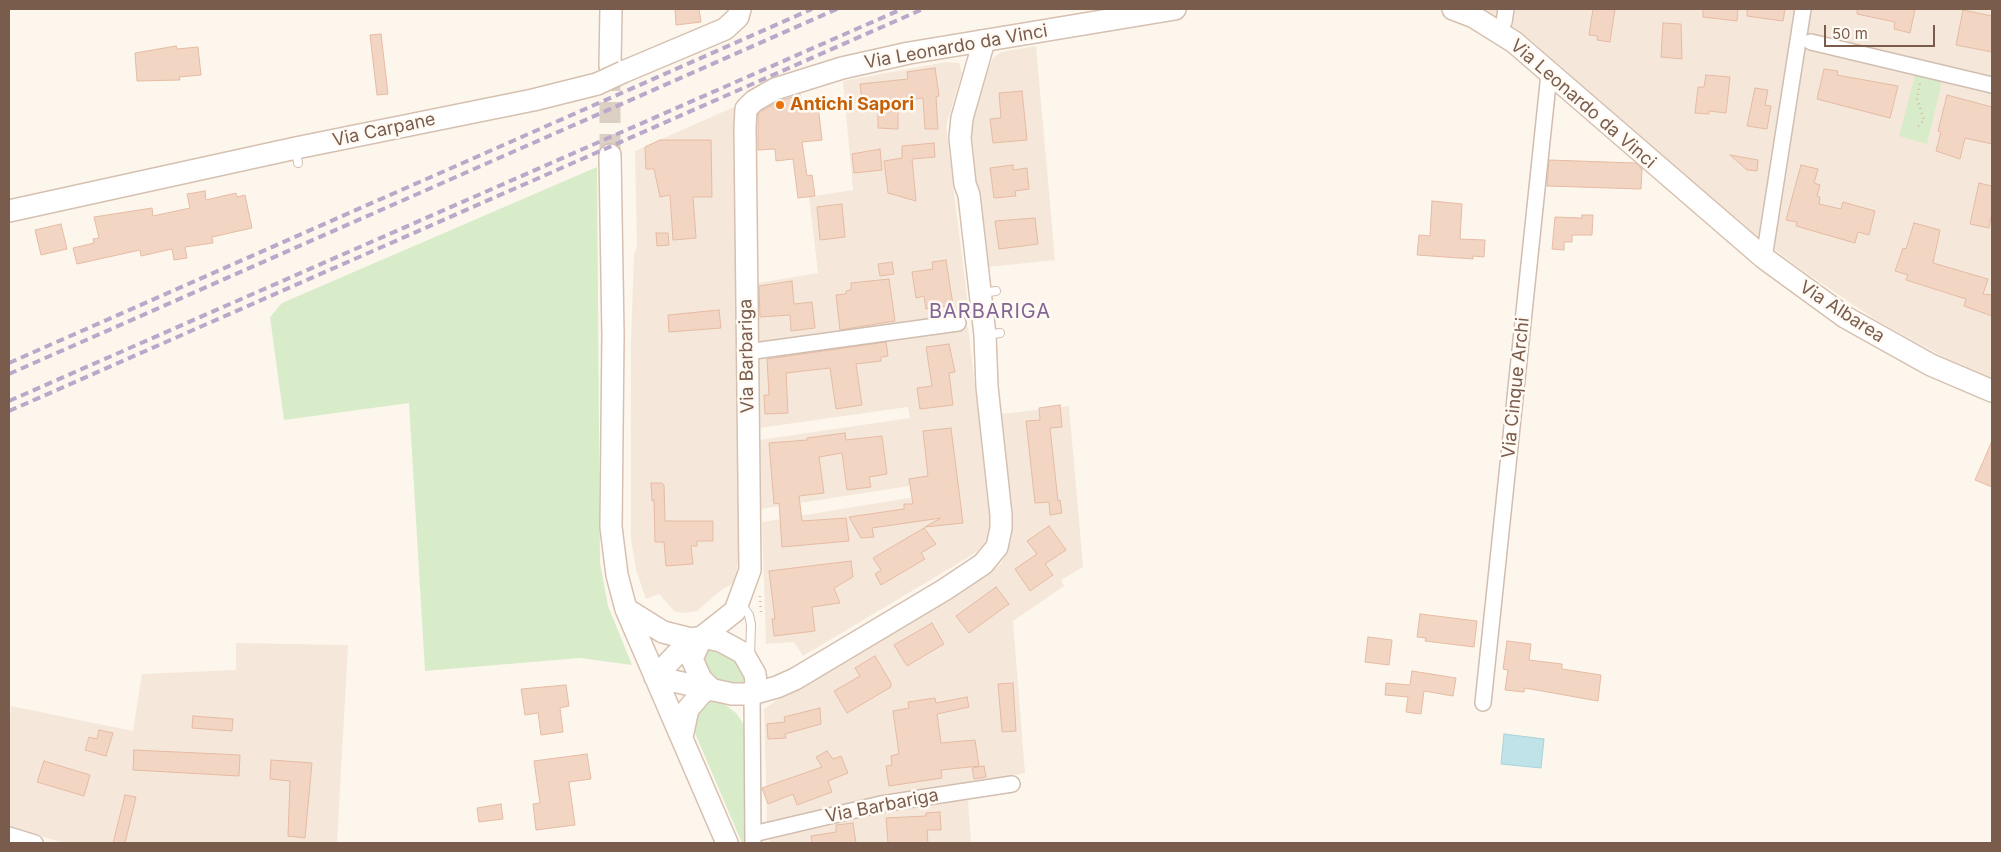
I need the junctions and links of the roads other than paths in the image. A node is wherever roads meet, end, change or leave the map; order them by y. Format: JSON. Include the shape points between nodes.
{"nodes":[{"id":1,"x":611,"y":9,"type":"edge"},
{"id":2,"x":740,"y":9,"type":"edge"},
{"id":3,"x":1175,"y":9,"type":"edge"},
{"id":4,"x":1453,"y":9,"type":"edge"},
{"id":5,"x":1506,"y":9,"type":"edge"},
{"id":6,"x":1803,"y":9,"type":"edge"},
{"id":7,"x":1499,"y":32,"type":"junction"},
{"id":8,"x":981,"y":41,"type":"junction"},
{"id":9,"x":1811,"y":42,"type":"dead end"},
{"id":10,"x":619,"y":68,"type":"junction"},
{"id":11,"x":1549,"y":74,"type":"junction"},
{"id":12,"x":1992,"y":85,"type":"edge"},
{"id":13,"x":746,"y":109,"type":"joint"},
{"id":14,"x":610,"y":155,"type":"tunnel mouth"},
{"id":15,"x":1706,"y":210,"type":"joint"},
{"id":16,"x":9,"y":211,"type":"edge"},
{"id":17,"x":1764,"y":258,"type":"junction"},
{"id":18,"x":958,"y":323,"type":"dead end"},
{"id":19,"x":747,"y":352,"type":"junction"},
{"id":20,"x":1992,"y":392,"type":"edge"},
{"id":21,"x":740,"y":602,"type":"junction"},
{"id":22,"x":626,"y":609,"type":"junction"},
{"id":23,"x":697,"y":638,"type":"junction"},
{"id":24,"x":750,"y":663,"type":"junction"},
{"id":25,"x":655,"y":677,"type":"junction"},
{"id":26,"x":710,"y":688,"type":"junction"},
{"id":27,"x":752,"y":694,"type":"junction"},
{"id":28,"x":1483,"y":703,"type":"dead end"},
{"id":29,"x":682,"y":737,"type":"junction"},
{"id":30,"x":1012,"y":784,"type":"dead end"},
{"id":31,"x":9,"y":835,"type":"edge"},
{"id":32,"x":753,"y":838,"type":"edge"},
{"id":33,"x":35,"y":843,"type":"edge"},
{"id":34,"x":727,"y":843,"type":"edge"}],
"edges":[{"from":1,"to":10,"type":"street"},
{"from":2,"to":10,"type":"street","name":"Via Carpane","via":[[738,17],[725,29]]},
{"from":3,"to":8,"type":"street","name":"Via Leonardo da Vinci"},
{"from":4,"to":7,"type":"street","name":"Via Leonardo da Vinci"},
{"from":5,"to":7,"type":"street"},
{"from":6,"to":17,"type":"street"},
{"from":7,"to":11,"type":"street","name":"Via Leonardo da Vinci"},
{"from":8,"to":13,"type":"street","name":"Via Leonardo da Vinci","via":[[842,68],[776,90],[754,100]]},
{"from":8,"to":27,"type":"street","via":[[960,138],[965,184],[988,292],[992,334],[987,387],[1001,515],[997,547],[983,564],[944,590],[795,679]]},
{"from":9,"to":12,"type":"street"},
{"from":10,"to":16,"type":"street","name":"Via Carpane","bridge":true,"via":[[598,84],[441,124],[297,156]]},
{"from":11,"to":15,"type":"street","name":"Via Leonardo da Vinci"},
{"from":11,"to":28,"type":"street","name":"Via Cinque Archi"},
{"from":13,"to":19,"type":"street","name":"Via Barbariga"},
{"from":14,"to":22,"type":"street","via":[[613,335],[611,527],[617,576]]},
{"from":15,"to":17,"type":"street","name":"Via Albarea"},
{"from":17,"to":20,"type":"street","name":"Via Albarea","via":[[1845,317],[1931,365]]},
{"from":18,"to":19,"type":"street"},
{"from":19,"to":21,"type":"street","name":"Via Barbariga","via":[[750,570]]},
{"from":21,"to":23,"type":"street","name":"Via Barbariga","via":[[726,620]]},
{"from":21,"to":24,"type":"lane","name":"Via Barbariga","via":[[751,624]]},
{"from":22,"to":23,"type":"street","via":[[663,632]]},
{"from":22,"to":25,"type":"street"},
{"from":23,"to":24,"type":"street","via":[[715,639],[734,646]]},
{"from":23,"to":25,"type":"street","name":"Via Barbariga"},
{"from":23,"to":26,"type":"street","via":[[692,658],[701,679]]},
{"from":24,"to":27,"type":"street","name":"Via Barbariga","via":[[756,683]]},
{"from":25,"to":26,"type":"street"},
{"from":25,"to":29,"type":"street"},
{"from":26,"to":27,"type":"street","via":[[732,694]]},
{"from":26,"to":29,"type":"street","via":[[688,709]]},
{"from":27,"to":32,"type":"street","name":"Via Barbariga"},
{"from":29,"to":34,"type":"street"},
{"from":30,"to":32,"type":"street","name":"Via Barbariga","via":[[882,804]]},
{"from":31,"to":33,"type":"street"}]}
